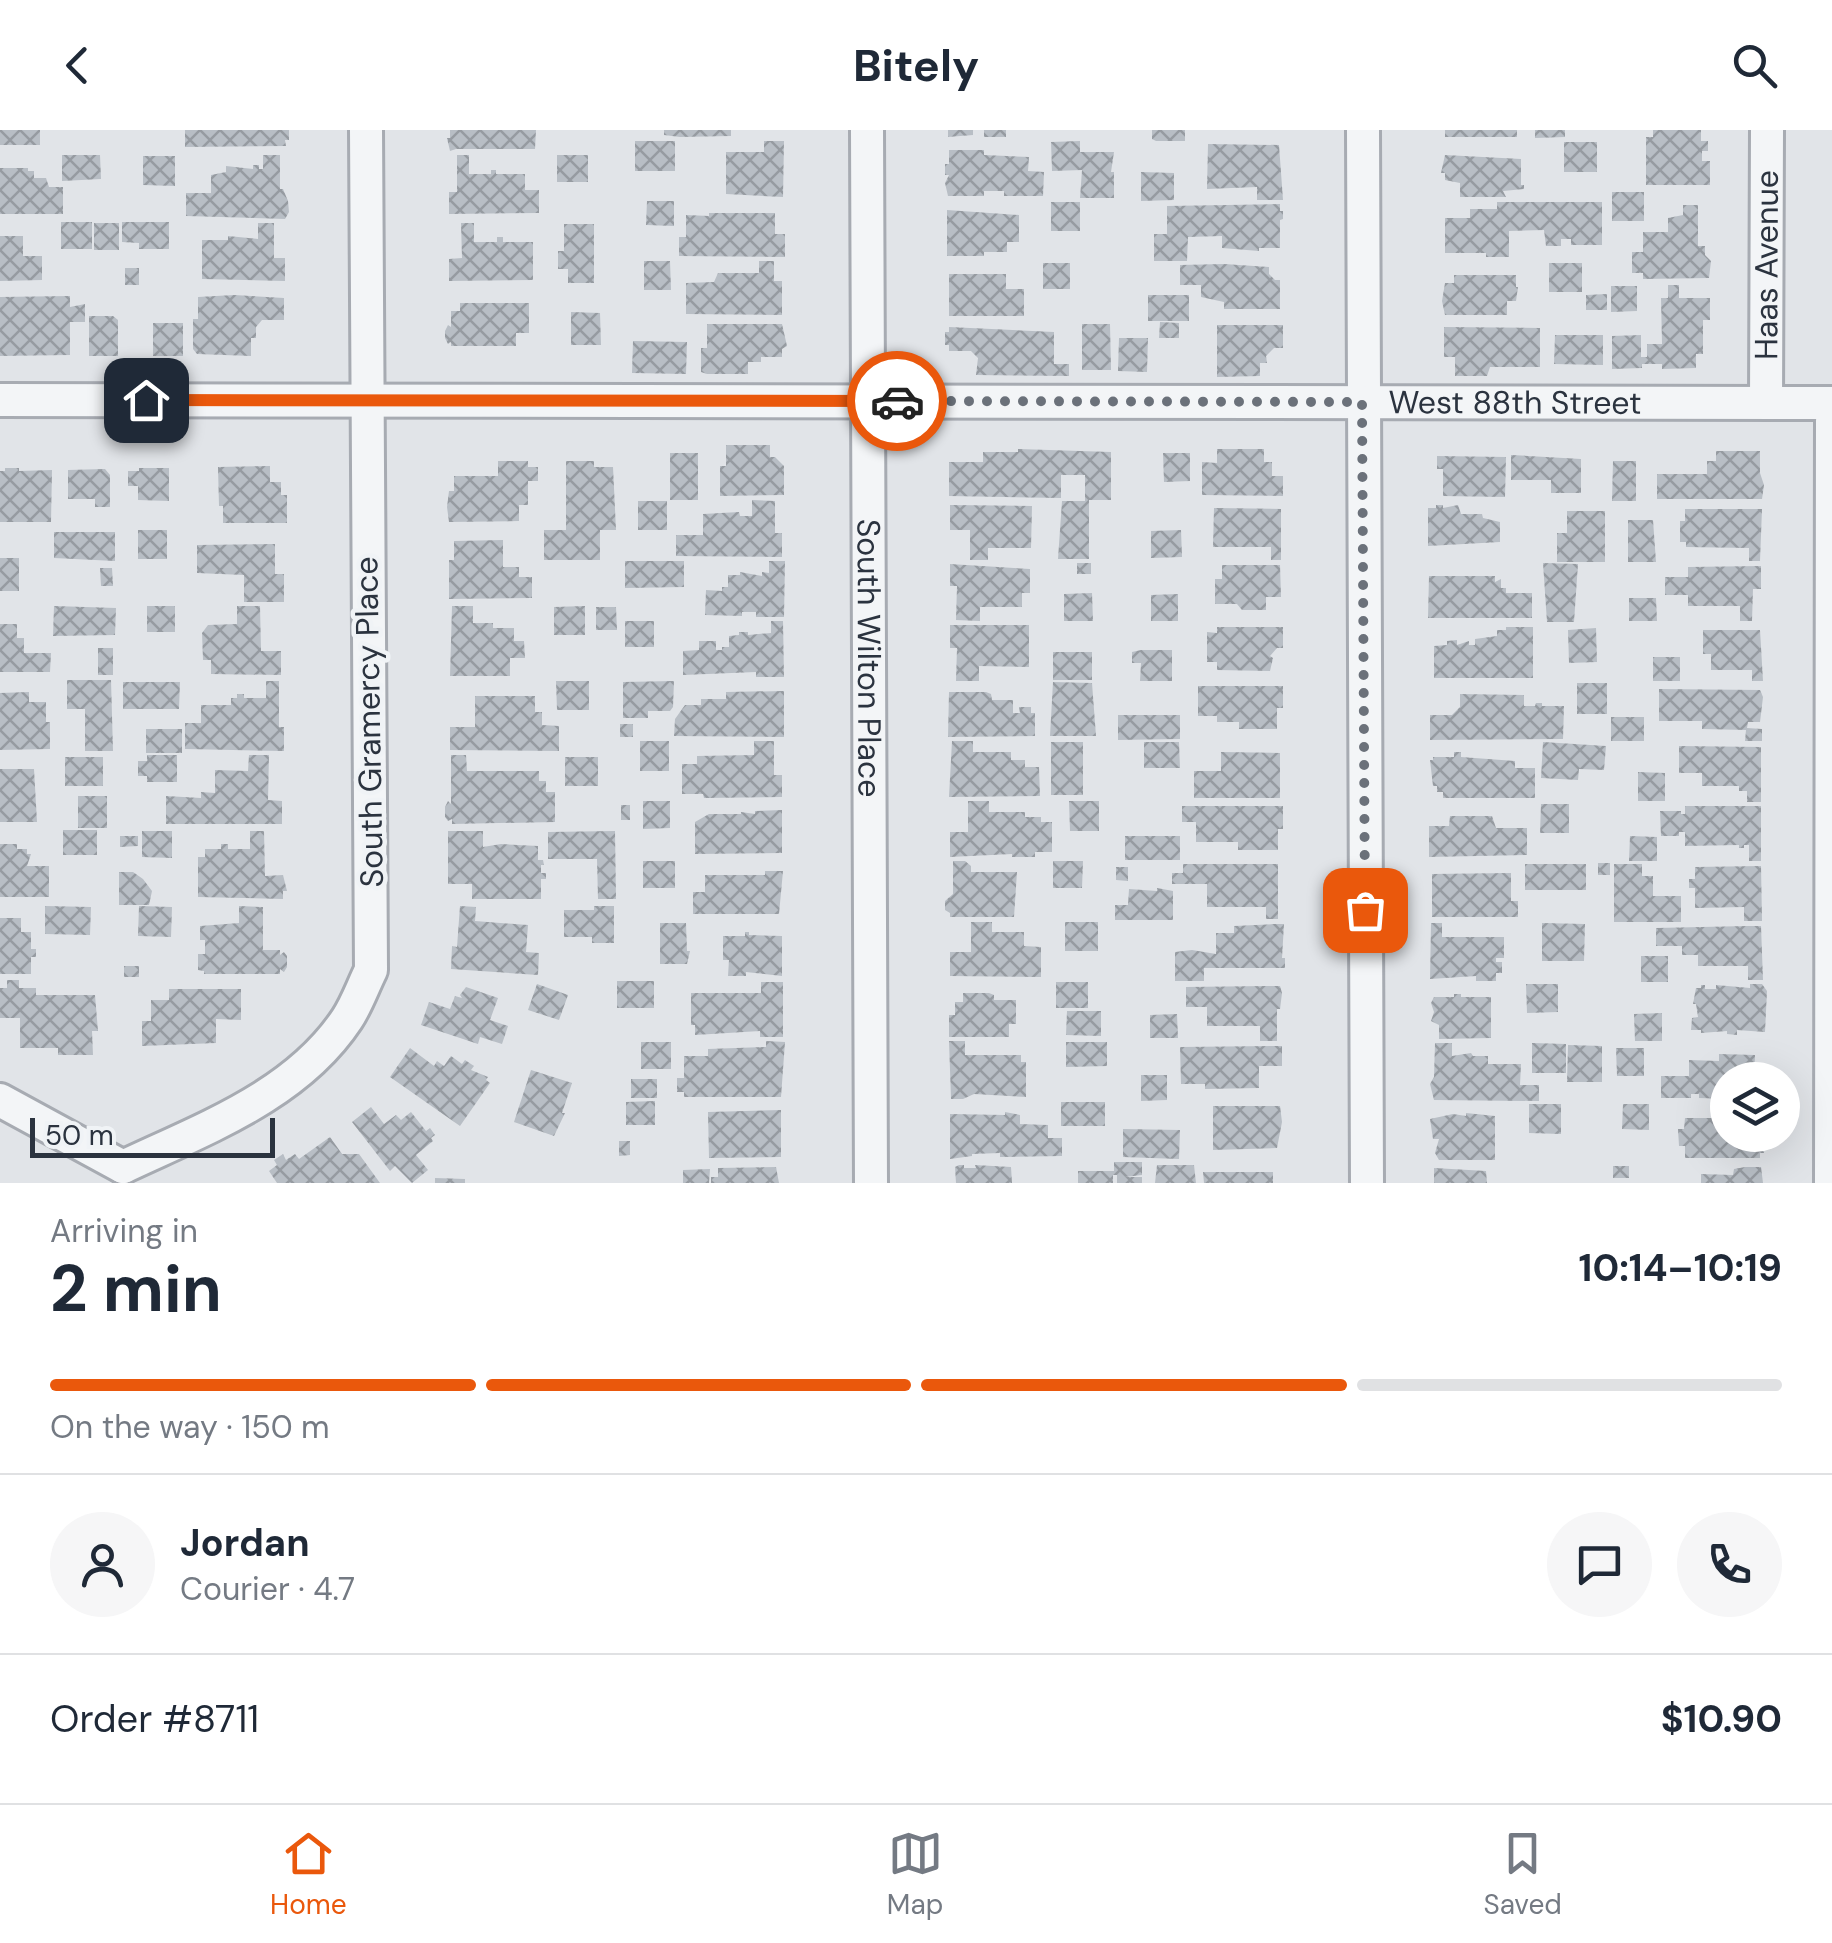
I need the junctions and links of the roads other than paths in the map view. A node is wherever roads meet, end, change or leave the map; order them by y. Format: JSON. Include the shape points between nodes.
{"nodes":[{"id":1,"x":366,"y":130,"type":"edge"},
{"id":2,"x":867,"y":130,"type":"edge"},
{"id":3,"x":1363,"y":130,"type":"edge"},
{"id":4,"x":1767,"y":130,"type":"edge"},
{"id":5,"x":0,"y":400,"type":"edge"},
{"id":6,"x":366,"y":400,"type":"junction"},
{"id":7,"x":867,"y":401,"type":"junction"},
{"id":8,"x":1362,"y":402,"type":"junction"},
{"id":9,"x":1766,"y":403,"type":"junction"},
{"id":10,"x":1832,"y":403,"type":"edge"},
{"id":11,"x":1832,"y":422,"type":"edge"},
{"id":12,"x":0,"y":1100,"type":"edge"},
{"id":13,"x":122,"y":1175,"type":"edge"},
{"id":14,"x":871,"y":1183,"type":"edge"},
{"id":15,"x":1366,"y":1183,"type":"edge"},
{"id":16,"x":1832,"y":1183,"type":"edge"}],
"edges":[{"from":1,"to":6,"type":"street","name":"South Gramercy Place"},
{"from":2,"to":7,"type":"street","name":"South Wilton Place"},
{"from":3,"to":8,"type":"street"},
{"from":4,"to":9,"type":"street","name":"Haas Avenue"},
{"from":5,"to":6,"type":"street","name":"West 88th Street"},
{"from":6,"to":7,"type":"street","name":"West 88th Street"},
{"from":6,"to":13,"type":"street","name":"South Gramercy Place","via":[[372,970],[347,1019],[313,1060],[259,1101]]},
{"from":7,"to":8,"type":"street","name":"West 88th Street"},
{"from":7,"to":14,"type":"street","name":"South Wilton Place"},
{"from":8,"to":9,"type":"street","name":"West 88th Street"},
{"from":8,"to":15,"type":"street"},
{"from":9,"to":10,"type":"street","name":"West 88th Street"},
{"from":11,"to":16,"type":"street"},
{"from":12,"to":13,"type":"street"}]}
